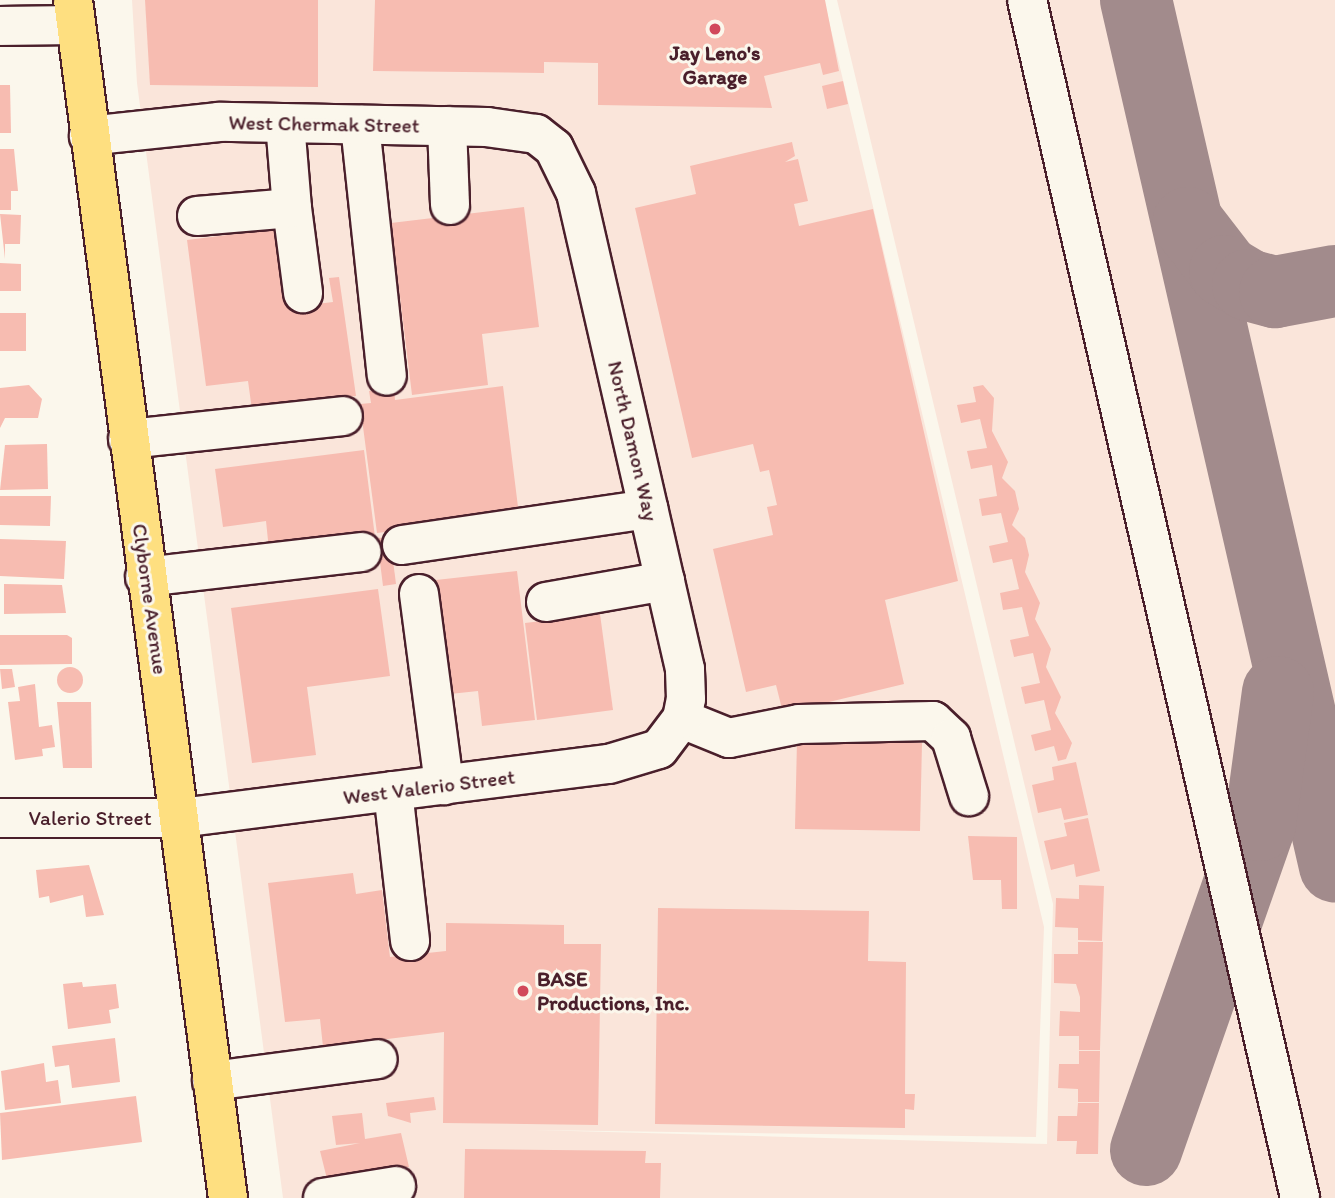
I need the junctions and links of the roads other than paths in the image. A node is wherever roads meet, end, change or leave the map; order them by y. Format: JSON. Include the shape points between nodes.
{"nodes":[{"id":1,"x":1027,"y":0,"type":"edge"},
{"id":2,"x":74,"y":13,"type":"edge"},
{"id":3,"x":0,"y":26,"type":"edge"},
{"id":4,"x":285,"y":123,"type":"junction"},
{"id":5,"x":360,"y":125,"type":"junction"},
{"id":6,"x":447,"y":126,"type":"junction"},
{"id":7,"x":89,"y":136,"type":"junction"},
{"id":8,"x":554,"y":148,"type":"joint"},
{"id":9,"x":450,"y":205,"type":"dead end"},
{"id":10,"x":292,"y":208,"type":"junction"},
{"id":11,"x":197,"y":216,"type":"dead end"},
{"id":12,"x":303,"y":293,"type":"dead end"},
{"id":13,"x":387,"y":376,"type":"dead end"},
{"id":14,"x":343,"y":416,"type":"dead end"},
{"id":15,"x":128,"y":439,"type":"junction"},
{"id":16,"x":649,"y":509,"type":"junction"},
{"id":17,"x":402,"y":545,"type":"dead end"},
{"id":18,"x":362,"y":552,"type":"dead end"},
{"id":19,"x":145,"y":577,"type":"junction"},
{"id":20,"x":665,"y":581,"type":"junction"},
{"id":21,"x":419,"y":594,"type":"dead end"},
{"id":22,"x":546,"y":602,"type":"dead end"},
{"id":23,"x":677,"y":728,"type":"junction"},
{"id":24,"x":444,"y":785,"type":"junction"},
{"id":25,"x":393,"y":791,"type":"junction"},
{"id":26,"x":969,"y":796,"type":"dead end"},
{"id":27,"x":0,"y":818,"type":"edge"},
{"id":28,"x":180,"y":818,"type":"junction"},
{"id":29,"x":410,"y":941,"type":"dead end"},
{"id":30,"x":378,"y":1059,"type":"dead end"},
{"id":31,"x":212,"y":1081,"type":"junction"},
{"id":32,"x":396,"y":1186,"type":"dead end"},
{"id":33,"x":229,"y":1198,"type":"edge"},
{"id":34,"x":323,"y":1198,"type":"edge"},
{"id":35,"x":1300,"y":1198,"type":"edge"}],
"edges":[{"from":1,"to":35,"type":"street"},
{"from":2,"to":3,"type":"street"},
{"from":2,"to":7,"type":"main road","name":"Clyborne Avenue"},
{"from":4,"to":5,"type":"street","name":"West Chermak Street"},
{"from":4,"to":7,"type":"street","name":"West Chermak Street","via":[[219,122]]},
{"from":4,"to":10,"type":"street"},
{"from":5,"to":6,"type":"street","name":"West Chermak Street"},
{"from":5,"to":13,"type":"street"},
{"from":6,"to":8,"type":"street","name":"West Chermak Street","via":[[514,129]]},
{"from":6,"to":9,"type":"street"},
{"from":7,"to":15,"type":"main road","name":"Clyborne Avenue"},
{"from":8,"to":16,"type":"street","name":"North Damon Way","via":[[576,193]]},
{"from":10,"to":11,"type":"street"},
{"from":10,"to":12,"type":"street"},
{"from":14,"to":15,"type":"street"},
{"from":15,"to":19,"type":"main road","name":"Clyborne Avenue"},
{"from":16,"to":17,"type":"street"},
{"from":16,"to":20,"type":"street","name":"North Damon Way"},
{"from":18,"to":19,"type":"street"},
{"from":19,"to":28,"type":"main road","name":"Clyborne Avenue"},
{"from":20,"to":22,"type":"street"},
{"from":20,"to":23,"type":"street","name":"North Damon Way","via":[[685,669]]},
{"from":21,"to":24,"type":"street"},
{"from":23,"to":24,"type":"street","name":"West Valerio Street","via":[[641,757]]},
{"from":23,"to":26,"type":"street","via":[[729,738],[799,724],[933,721],[951,738]]},
{"from":24,"to":25,"type":"street","name":"West Valerio Street"},
{"from":25,"to":28,"type":"street","name":"West Valerio Street"},
{"from":25,"to":29,"type":"street"},
{"from":27,"to":28,"type":"street","name":"Valerio Street"},
{"from":28,"to":31,"type":"main road","name":"Clyborne Avenue"},
{"from":30,"to":31,"type":"street"},
{"from":31,"to":33,"type":"main road","name":"Clyborne Avenue"},
{"from":32,"to":34,"type":"street"}]}
